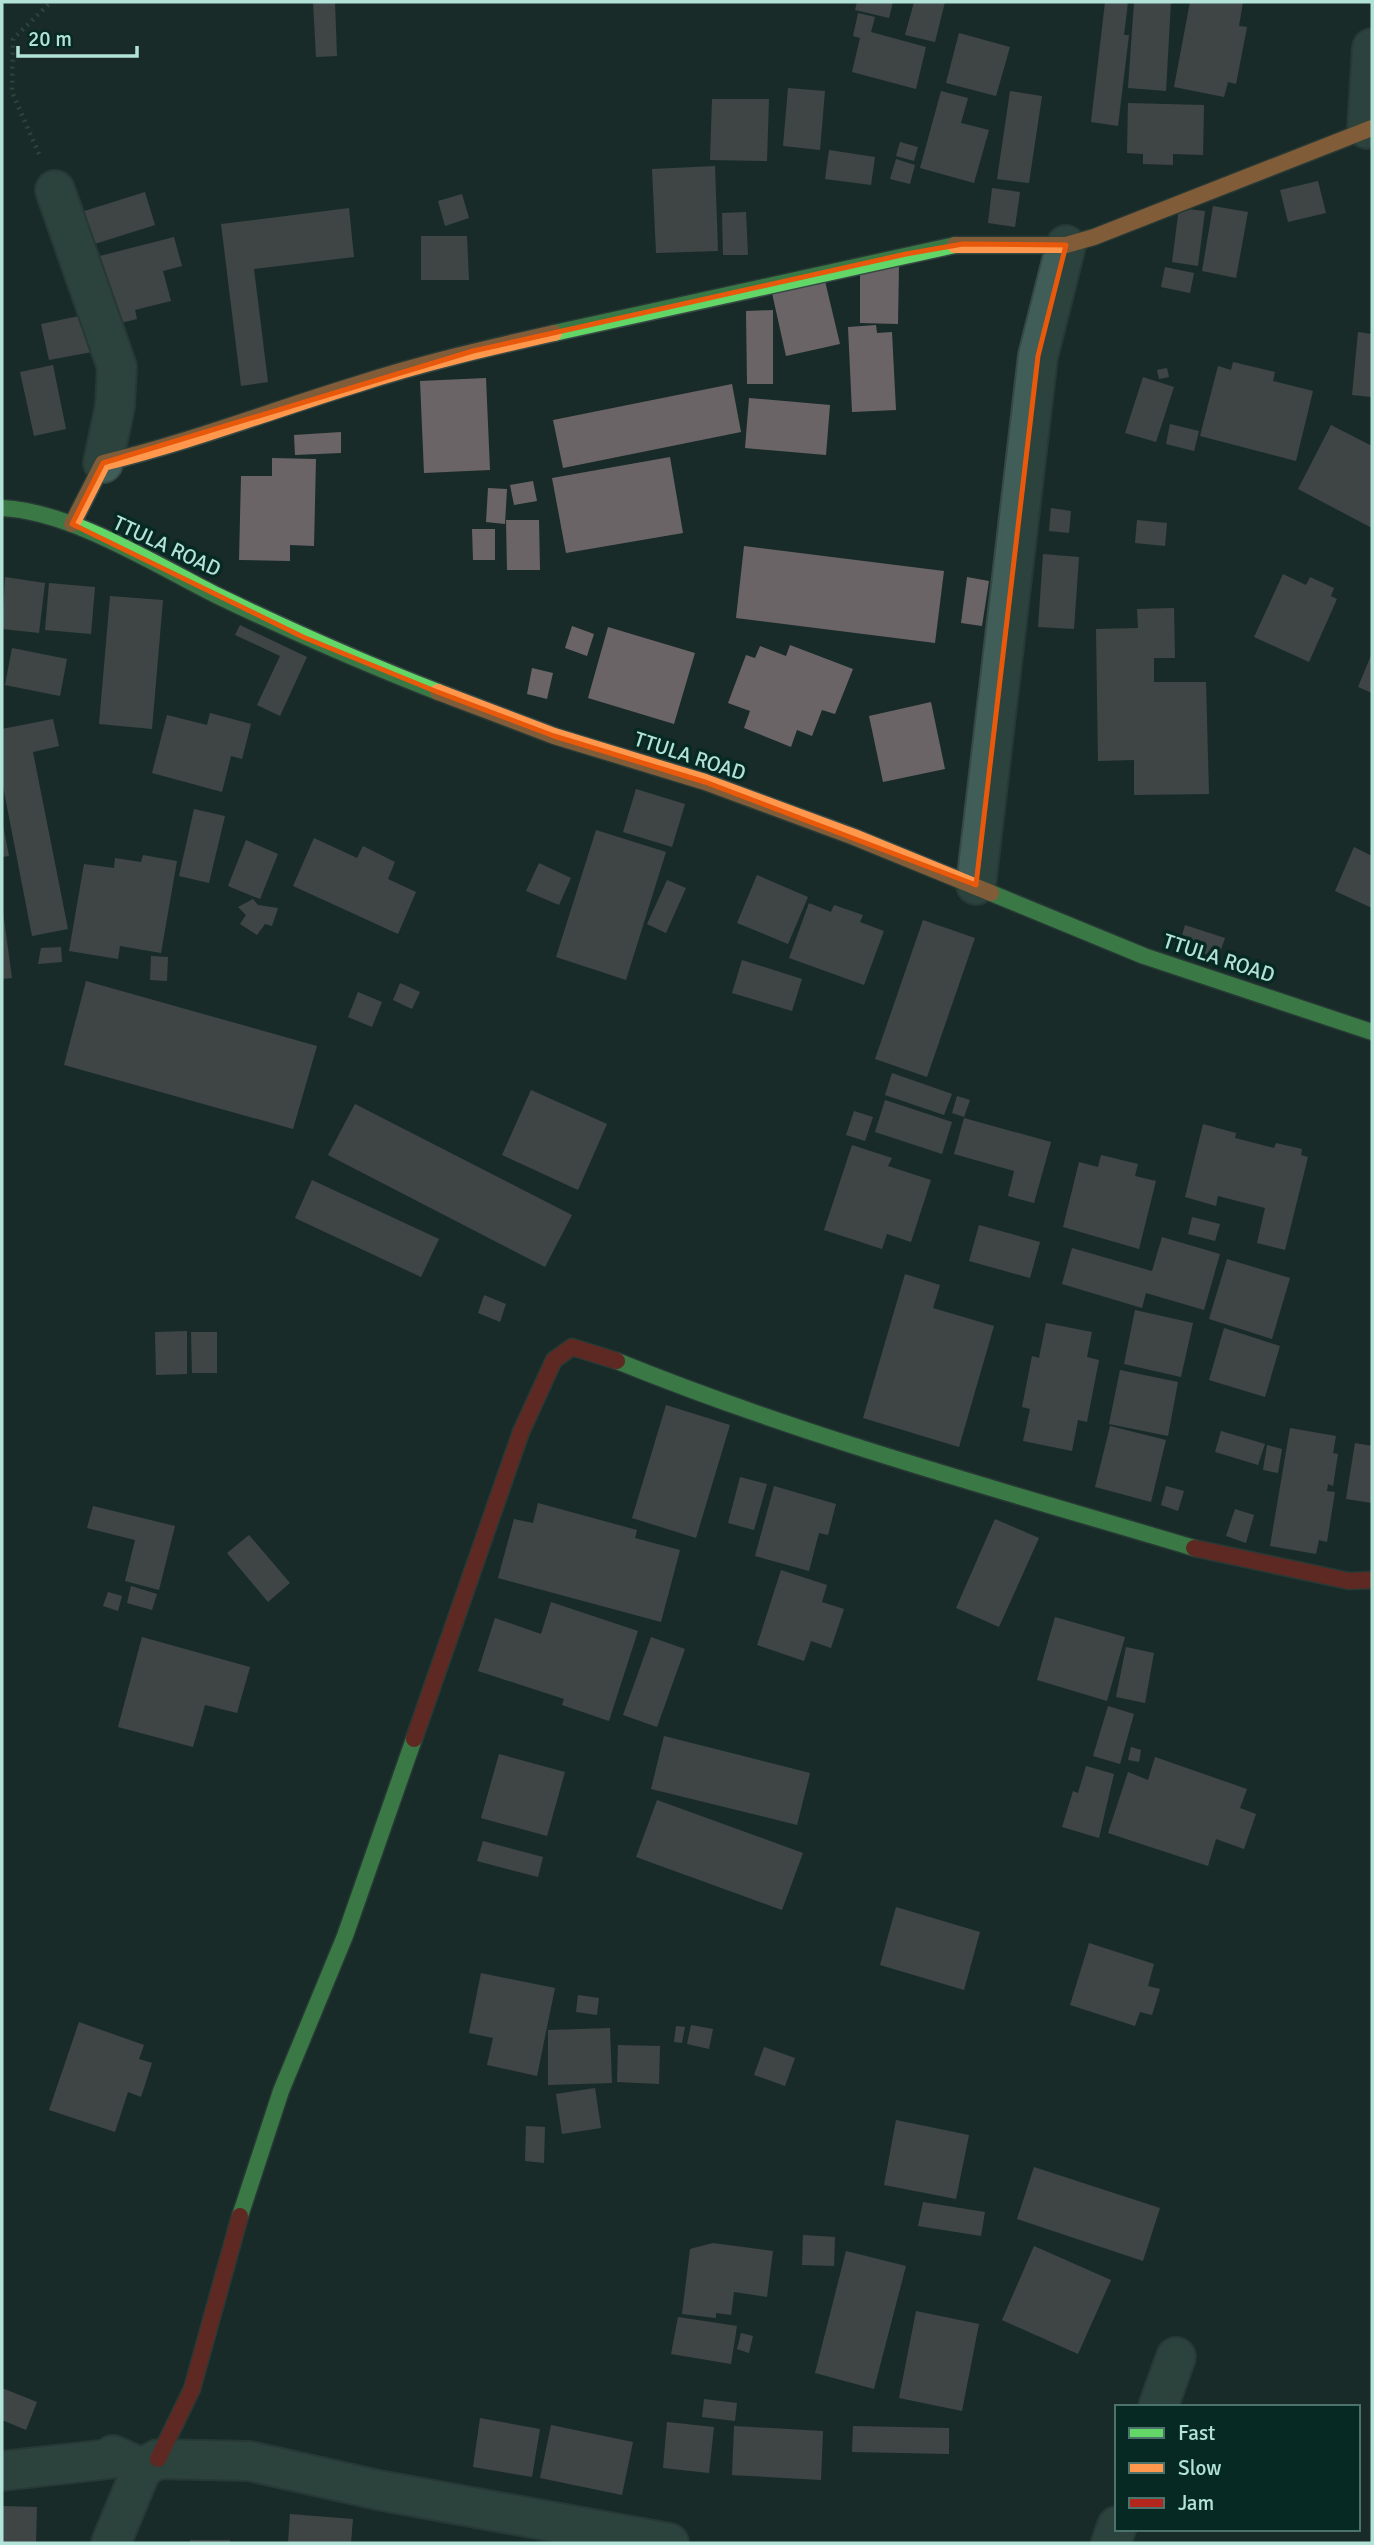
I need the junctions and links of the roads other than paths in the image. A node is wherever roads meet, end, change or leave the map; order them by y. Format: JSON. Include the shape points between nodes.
{"nodes":[{"id":1,"x":1372,"y":47,"type":"edge"},
{"id":2,"x":1370,"y":129,"type":"edge"},
{"id":3,"x":55,"y":190,"type":"road end"},
{"id":4,"x":1066,"y":244,"type":"junction"},
{"id":5,"x":103,"y":463,"type":"junction"},
{"id":6,"x":2,"y":508,"type":"edge"},
{"id":7,"x":72,"y":524,"type":"junction"},
{"id":8,"x":976,"y":885,"type":"junction"},
{"id":9,"x":1372,"y":1032,"type":"edge"},
{"id":10,"x":1372,"y":1580,"type":"edge"},
{"id":11,"x":1176,"y":2357,"type":"dead end"},
{"id":12,"x":1159,"y":2405,"type":"edge"},
{"id":13,"x":150,"y":2464,"type":"junction"},
{"id":14,"x":2,"y":2471,"type":"edge"},
{"id":15,"x":111,"y":2543,"type":"edge"},
{"id":16,"x":669,"y":2543,"type":"edge"}],
"edges":[{"from":1,"to":2,"type":"street"},
{"from":2,"to":4,"type":"street"},
{"from":3,"to":5,"type":"street","via":[[117,367],[115,406]]},
{"from":4,"to":5,"type":"street","via":[[964,244],[918,252],[473,351]]},
{"from":4,"to":8,"type":"street","via":[[1038,356]]},
{"from":5,"to":7,"type":"street"},
{"from":6,"to":7,"type":"street","name":"TTULA ROAD"},
{"from":7,"to":8,"type":"street","name":"TTULA ROAD","via":[[303,637],[435,691],[554,736],[705,782]]},
{"from":8,"to":9,"type":"street","name":"TTULA ROAD","via":[[1144,956]]},
{"from":10,"to":13,"type":"street","via":[[1336,1580],[1219,1556],[865,1450],[694,1392],[593,1351],[572,1347],[554,1360],[521,1432],[345,1936],[281,2091],[245,2198],[192,2389]]},
{"from":11,"to":12,"type":"street"},
{"from":13,"to":14,"type":"street","via":[[113,2455]]},
{"from":13,"to":15,"type":"street"},
{"from":13,"to":16,"type":"street","via":[[249,2462]]}]}
